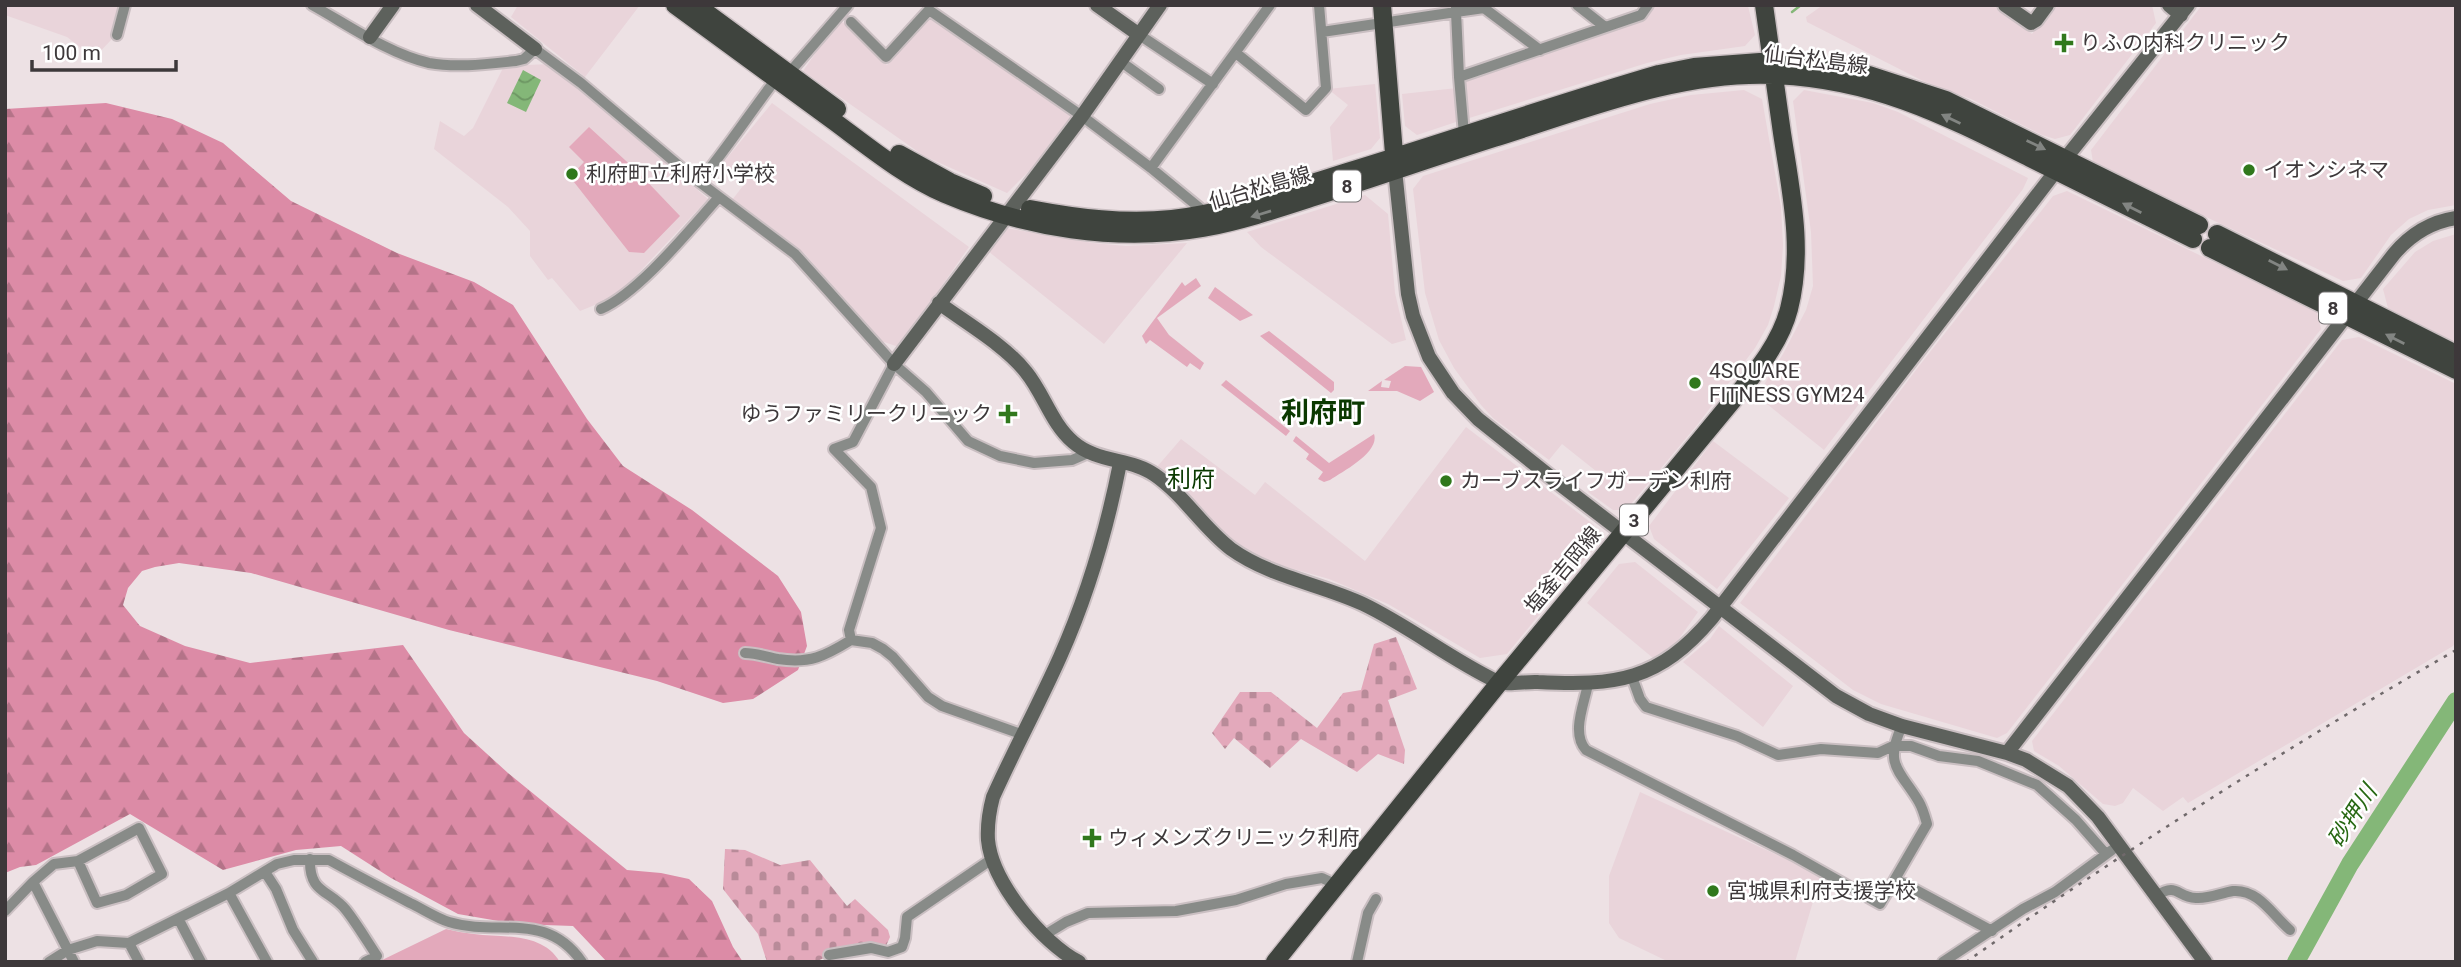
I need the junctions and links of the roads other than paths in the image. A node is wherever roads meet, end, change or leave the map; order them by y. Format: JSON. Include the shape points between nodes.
{"nodes":[{"id":1,"x":125,"y":5,"type":"edge"},
{"id":2,"x":312,"y":5,"type":"edge"},
{"id":3,"x":393,"y":5,"type":"edge"},
{"id":4,"x":477,"y":5,"type":"edge"},
{"id":5,"x":675,"y":5,"type":"edge"},
{"id":6,"x":696,"y":5,"type":"edge"},
{"id":7,"x":848,"y":5,"type":"edge"},
{"id":8,"x":1097,"y":5,"type":"edge"},
{"id":9,"x":1160,"y":5,"type":"edge"},
{"id":10,"x":1270,"y":5,"type":"edge"},
{"id":11,"x":1319,"y":5,"type":"edge"},
{"id":12,"x":1382,"y":5,"type":"edge"},
{"id":13,"x":1577,"y":5,"type":"edge"},
{"id":14,"x":1648,"y":5,"type":"edge"},
{"id":15,"x":1764,"y":5,"type":"edge"},
{"id":16,"x":2005,"y":5,"type":"edge"},
{"id":17,"x":2047,"y":5,"type":"edge"},
{"id":18,"x":2169,"y":5,"type":"edge"},
{"id":19,"x":1456,"y":8,"type":"edge"},
{"id":20,"x":2185,"y":10,"type":"edge"},
{"id":21,"x":851,"y":22,"type":"dead end"},
{"id":22,"x":1385,"y":24,"type":"junction"},
{"id":23,"x":1605,"y":27,"type":"junction"},
{"id":24,"x":1322,"y":32,"type":"junction"},
{"id":25,"x":1138,"y":34,"type":"junction"},
{"id":26,"x":117,"y":36,"type":"dead end"},
{"id":27,"x":370,"y":37,"type":"junction"},
{"id":28,"x":535,"y":49,"type":"junction"},
{"id":29,"x":1541,"y":50,"type":"junction"},
{"id":30,"x":1236,"y":53,"type":"junction"},
{"id":31,"x":1120,"y":61,"type":"junction"},
{"id":32,"x":1773,"y":68,"type":"junction"},
{"id":33,"x":782,"y":76,"type":"junction"},
{"id":34,"x":1459,"y":77,"type":"junction"},
{"id":35,"x":1213,"y":84,"type":"junction"},
{"id":36,"x":1159,"y":89,"type":"dead end"},
{"id":37,"x":1082,"y":116,"type":"junction"},
{"id":38,"x":1464,"y":134,"type":"junction"},
{"id":39,"x":1395,"y":164,"type":"junction"},
{"id":40,"x":2061,"y":165,"type":"junction"},
{"id":41,"x":1151,"y":168,"type":"junction"},
{"id":42,"x":700,"y":181,"type":"junction"},
{"id":43,"x":719,"y":197,"type":"junction"},
{"id":44,"x":1009,"y":210,"type":"junction"},
{"id":45,"x":1207,"y":215,"type":"junction"},
{"id":46,"x":2456,"y":218,"type":"edge"},
{"id":47,"x":2196,"y":232,"type":"dead end"},
{"id":48,"x":2214,"y":241,"type":"dead end"},
{"id":49,"x":939,"y":303,"type":"junction"},
{"id":50,"x":601,"y":309,"type":"dead end"},
{"id":51,"x":2351,"y":309,"type":"junction"},
{"id":52,"x":2456,"y":354,"type":"edge"},
{"id":53,"x":894,"y":364,"type":"junction"},
{"id":54,"x":2456,"y":370,"type":"edge"},
{"id":55,"x":1088,"y":453,"type":"junction"},
{"id":56,"x":1120,"y":463,"type":"junction"},
{"id":57,"x":1623,"y":533,"type":"junction"},
{"id":58,"x":1719,"y":608,"type":"junction"},
{"id":59,"x":851,"y":640,"type":"junction"},
{"id":60,"x":745,"y":653,"type":"dead end"},
{"id":61,"x":1632,"y":677,"type":"junction"},
{"id":62,"x":1499,"y":683,"type":"junction"},
{"id":63,"x":1588,"y":684,"type":"junction"},
{"id":64,"x":1902,"y":726,"type":"junction"},
{"id":65,"x":1021,"y":734,"type":"junction"},
{"id":66,"x":1893,"y":746,"type":"junction"},
{"id":67,"x":2007,"y":753,"type":"junction"},
{"id":68,"x":2120,"y":845,"type":"junction"},
{"id":69,"x":2106,"y":854,"type":"junction"},
{"id":70,"x":310,"y":859,"type":"junction"},
{"id":71,"x":992,"y":859,"type":"junction"},
{"id":72,"x":78,"y":862,"type":"junction"},
{"id":73,"x":265,"y":872,"type":"junction"},
{"id":74,"x":1895,"y":879,"type":"junction"},
{"id":75,"x":33,"y":882,"type":"junction"},
{"id":76,"x":1337,"y":885,"type":"junction"},
{"id":77,"x":229,"y":893,"type":"junction"},
{"id":78,"x":2156,"y":896,"type":"junction"},
{"id":79,"x":1376,"y":899,"type":"dead end"},
{"id":80,"x":5,"y":911,"type":"edge"},
{"id":81,"x":179,"y":920,"type":"junction"},
{"id":82,"x":2290,"y":930,"type":"dead end"},
{"id":83,"x":1992,"y":931,"type":"junction"},
{"id":84,"x":1043,"y":936,"type":"junction"},
{"id":85,"x":128,"y":943,"type":"junction"},
{"id":86,"x":68,"y":950,"type":"junction"},
{"id":87,"x":829,"y":955,"type":"dead end"},
{"id":88,"x":1063,"y":958,"type":"edge"},
{"id":89,"x":49,"y":962,"type":"edge"},
{"id":90,"x":74,"y":962,"type":"edge"},
{"id":91,"x":139,"y":962,"type":"edge"},
{"id":92,"x":201,"y":962,"type":"edge"},
{"id":93,"x":267,"y":962,"type":"edge"},
{"id":94,"x":313,"y":962,"type":"edge"},
{"id":95,"x":365,"y":962,"type":"edge"},
{"id":96,"x":582,"y":962,"type":"edge"},
{"id":97,"x":1079,"y":962,"type":"edge"},
{"id":98,"x":1275,"y":962,"type":"edge"},
{"id":99,"x":1357,"y":962,"type":"edge"},
{"id":100,"x":1943,"y":962,"type":"edge"},
{"id":101,"x":2205,"y":962,"type":"edge"}],
"edges":[{"from":1,"to":26,"type":"street"},
{"from":2,"to":27,"type":"street"},
{"from":3,"to":27,"type":"street"},
{"from":4,"to":28,"type":"street"},
{"from":5,"to":33,"type":"main road","name":"仙台松島線","number":"8"},
{"from":6,"to":33,"type":"main road","name":"仙台松島線","number":"8"},
{"from":7,"to":33,"type":"street"},
{"from":8,"to":25,"type":"street"},
{"from":9,"to":25,"type":"street"},
{"from":10,"to":30,"type":"street"},
{"from":11,"to":24,"type":"street"},
{"from":12,"to":22,"type":"main road"},
{"from":13,"to":23,"type":"street"},
{"from":14,"to":23,"type":"street","via":[[1641,15]]},
{"from":15,"to":32,"type":"main road","name":"塩釜吉岡線","number":"3"},
{"from":16,"to":17,"type":"street","via":[[2031,23]]},
{"from":18,"to":20,"type":"street"},
{"from":19,"to":22,"type":"street"},
{"from":19,"to":29,"type":"street","via":[[1484,8]]},
{"from":19,"to":34,"type":"street"},
{"from":20,"to":40,"type":"street"},
{"from":21,"to":37,"type":"street","via":[[886,57],[929,10]]},
{"from":22,"to":24,"type":"street"},
{"from":22,"to":39,"type":"main road"},
{"from":23,"to":29,"type":"street"},
{"from":24,"to":30,"type":"street","via":[[1326,88],[1306,110]]},
{"from":25,"to":31,"type":"street"},
{"from":25,"to":35,"type":"street"},
{"from":27,"to":28,"type":"street","via":[[413,58],[451,65],[516,61]]},
{"from":28,"to":42,"type":"street"},
{"from":29,"to":34,"type":"street"},
{"from":30,"to":35,"type":"street"},
{"from":31,"to":36,"type":"street"},
{"from":31,"to":37,"type":"street"},
{"from":32,"to":38,"type":"main road","name":"仙台松島線","number":"8","via":[[1694,67],[1659,74]]},
{"from":32,"to":39,"type":"main road","name":"仙台松島線","number":"8","via":[[1651,90]]},
{"from":32,"to":40,"type":"main road","name":"仙台松島線","number":"8","via":[[1825,66],[1910,87],[1946,100]]},
{"from":32,"to":57,"type":"main road","name":"塩釜吉岡線","number":"3","via":[[1796,229],[1789,310],[1760,366]]},
{"from":33,"to":42,"type":"street"},
{"from":33,"to":44,"type":"main road","name":"仙台松島線","number":"8","via":[[908,160]]},
{"from":34,"to":38,"type":"street"},
{"from":35,"to":41,"type":"street"},
{"from":37,"to":41,"type":"street"},
{"from":37,"to":44,"type":"street"},
{"from":38,"to":39,"type":"main road","name":"仙台松島線","number":"8"},
{"from":39,"to":44,"type":"main road","name":"仙台松島線","number":"8","one_way":true,"via":[[1241,220],[1173,232],[1102,233],[1056,227]]},
{"from":39,"to":45,"type":"main road","name":"仙台松島線","number":"8"},
{"from":39,"to":57,"type":"street","via":[[1408,294],[1420,337],[1440,376],[1478,419]]},
{"from":40,"to":47,"type":"main road","number":"8"},
{"from":40,"to":58,"type":"street"},
{"from":41,"to":45,"type":"street"},
{"from":42,"to":43,"type":"street"},
{"from":43,"to":50,"type":"street","via":[[675,247],[617,302]]},
{"from":43,"to":53,"type":"street","via":[[795,254]]},
{"from":44,"to":45,"type":"main road","name":"仙台松島線","number":"8","via":[[1102,220]]},
{"from":44,"to":49,"type":"street"},
{"from":46,"to":51,"type":"street","via":[[2429,225],[2411,237]]},
{"from":48,"to":51,"type":"main road","number":"8"},
{"from":49,"to":53,"type":"street"},
{"from":49,"to":55,"type":"street","via":[[1025,370],[1056,424]]},
{"from":51,"to":52,"type":"main road","number":"8"},
{"from":54,"to":51,"type":"main road","number":"8","one_way":true},
{"from":51,"to":67,"type":"street"},
{"from":53,"to":55,"type":"street","via":[[926,392],[968,441],[984,450],[1034,463]]},
{"from":53,"to":59,"type":"street","via":[[853,442],[834,449],[872,487],[881,528],[849,630]]},
{"from":55,"to":56,"type":"street"},
{"from":56,"to":62,"type":"street","via":[[1160,478],[1229,548],[1247,559],[1362,604]]},
{"from":56,"to":65,"type":"street","via":[[1108,522],[1087,587],[1060,656]]},
{"from":57,"to":58,"type":"street"},
{"from":57,"to":62,"type":"main road","name":"塩釜吉岡線","number":"3"},
{"from":58,"to":61,"type":"street","via":[[1687,645]]},
{"from":58,"to":64,"type":"street","via":[[1836,696]]},
{"from":59,"to":60,"type":"street","via":[[811,660]]},
{"from":59,"to":65,"type":"street","via":[[883,649],[942,706]]},
{"from":61,"to":63,"type":"street"},
{"from":61,"to":66,"type":"street","via":[[1646,707],[1737,736],[1778,755],[1821,750],[1878,754]]},
{"from":62,"to":63,"type":"street"},
{"from":62,"to":76,"type":"main road","name":"塩釜吉岡線","number":"3"},
{"from":63,"to":74,"type":"street","via":[[1578,734],[1586,750],[1880,904]]},
{"from":64,"to":66,"type":"street"},
{"from":64,"to":67,"type":"street"},
{"from":65,"to":71,"type":"street","via":[[988,818]]},
{"from":66,"to":69,"type":"street","via":[[1978,761],[2030,781],[2076,820]]},
{"from":66,"to":74,"type":"street","via":[[1896,770],[1920,803],[1927,824]]},
{"from":67,"to":68,"type":"street","via":[[2068,786]]},
{"from":68,"to":69,"type":"street"},
{"from":68,"to":78,"type":"street"},
{"from":69,"to":83,"type":"street"},
{"from":70,"to":73,"type":"street","via":[[278,864]]},
{"from":70,"to":95,"type":"street","via":[[318,888],[344,907],[377,956]]},
{"from":70,"to":96,"type":"street","via":[[329,860],[448,922],[531,929],[556,936]]},
{"from":71,"to":84,"type":"street","via":[[1014,899]]},
{"from":71,"to":87,"type":"street","via":[[906,917],[902,947]]},
{"from":72,"to":72,"type":"street","via":[[139,828],[162,874],[125,895],[97,903]]},
{"from":72,"to":75,"type":"street","via":[[54,864]]},
{"from":73,"to":77,"type":"street"},
{"from":73,"to":94,"type":"street"},
{"from":74,"to":83,"type":"street"},
{"from":75,"to":80,"type":"street"},
{"from":75,"to":86,"type":"street"},
{"from":76,"to":84,"type":"street","via":[[1322,878],[1186,910],[1088,913]]},
{"from":76,"to":98,"type":"main road","name":"塩釜吉岡線","number":"3"},
{"from":77,"to":81,"type":"street"},
{"from":77,"to":93,"type":"street"},
{"from":78,"to":82,"type":"street","via":[[2167,889],[2196,898],[2239,891],[2256,898]]},
{"from":78,"to":101,"type":"street"},
{"from":79,"to":99,"type":"street","via":[[1368,913]]},
{"from":81,"to":85,"type":"street"},
{"from":81,"to":92,"type":"street"},
{"from":83,"to":100,"type":"street"},
{"from":84,"to":88,"type":"street"},
{"from":85,"to":86,"type":"street","via":[[97,941]]},
{"from":85,"to":91,"type":"street"},
{"from":86,"to":89,"type":"street"},
{"from":86,"to":90,"type":"street"},
{"from":88,"to":97,"type":"street"}]}
